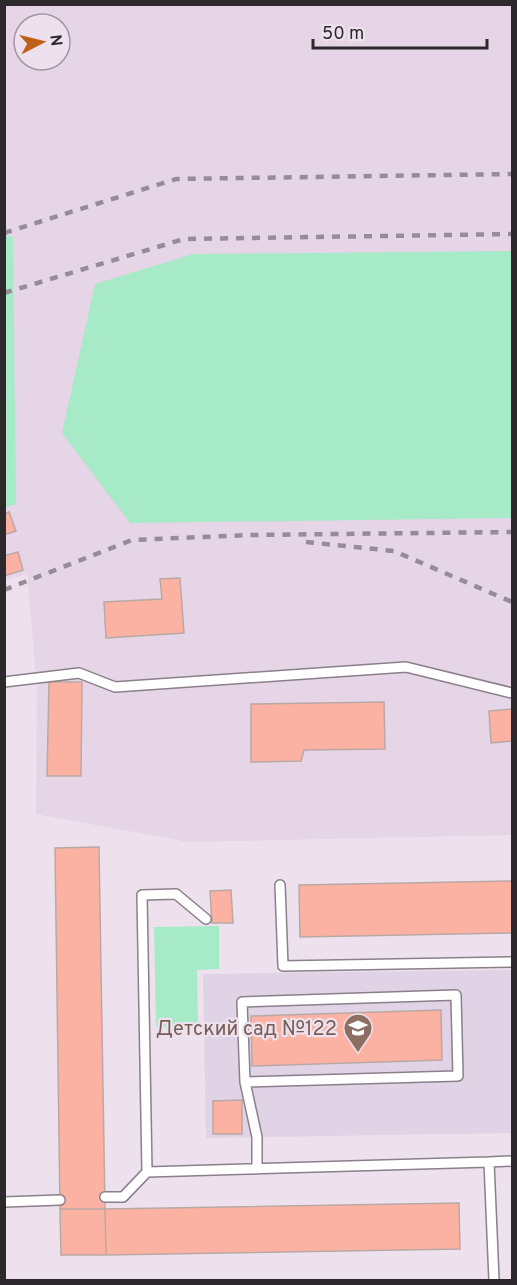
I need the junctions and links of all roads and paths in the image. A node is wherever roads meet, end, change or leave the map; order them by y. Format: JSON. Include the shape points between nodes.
{"nodes":[{"id":1,"x":4,"y":682,"type":"edge"},
{"id":2,"x":513,"y":693,"type":"edge"},
{"id":3,"x":280,"y":885,"type":"dead end"},
{"id":4,"x":206,"y":920,"type":"dead end"},
{"id":5,"x":513,"y":962,"type":"edge"},
{"id":6,"x":245,"y":1082,"type":"junction"},
{"id":7,"x":513,"y":1161,"type":"edge"},
{"id":8,"x":489,"y":1162,"type":"junction"},
{"id":9,"x":257,"y":1169,"type":"junction"},
{"id":10,"x":147,"y":1172,"type":"junction"},
{"id":11,"x":105,"y":1197,"type":"dead end"},
{"id":12,"x":60,"y":1200,"type":"dead end"},
{"id":13,"x":4,"y":1202,"type":"edge"},
{"id":14,"x":494,"y":1281,"type":"edge"}],
"edges":[{"from":1,"to":2,"type":"lane","via":[[79,673],[115,687],[406,667]]},
{"from":3,"to":5,"type":"lane","via":[[283,966]]},
{"from":4,"to":10,"type":"lane","via":[[176,894],[142,895]]},
{"from":6,"to":6,"type":"lane","via":[[242,1002],[456,995],[458,1076]]},
{"from":6,"to":9,"type":"lane","via":[[256,1137]]},
{"from":7,"to":8,"type":"lane"},
{"from":8,"to":9,"type":"lane"},
{"from":8,"to":14,"type":"lane"},
{"from":9,"to":10,"type":"lane"},
{"from":10,"to":11,"type":"lane","via":[[123,1197]]},
{"from":12,"to":13,"type":"lane"}]}
